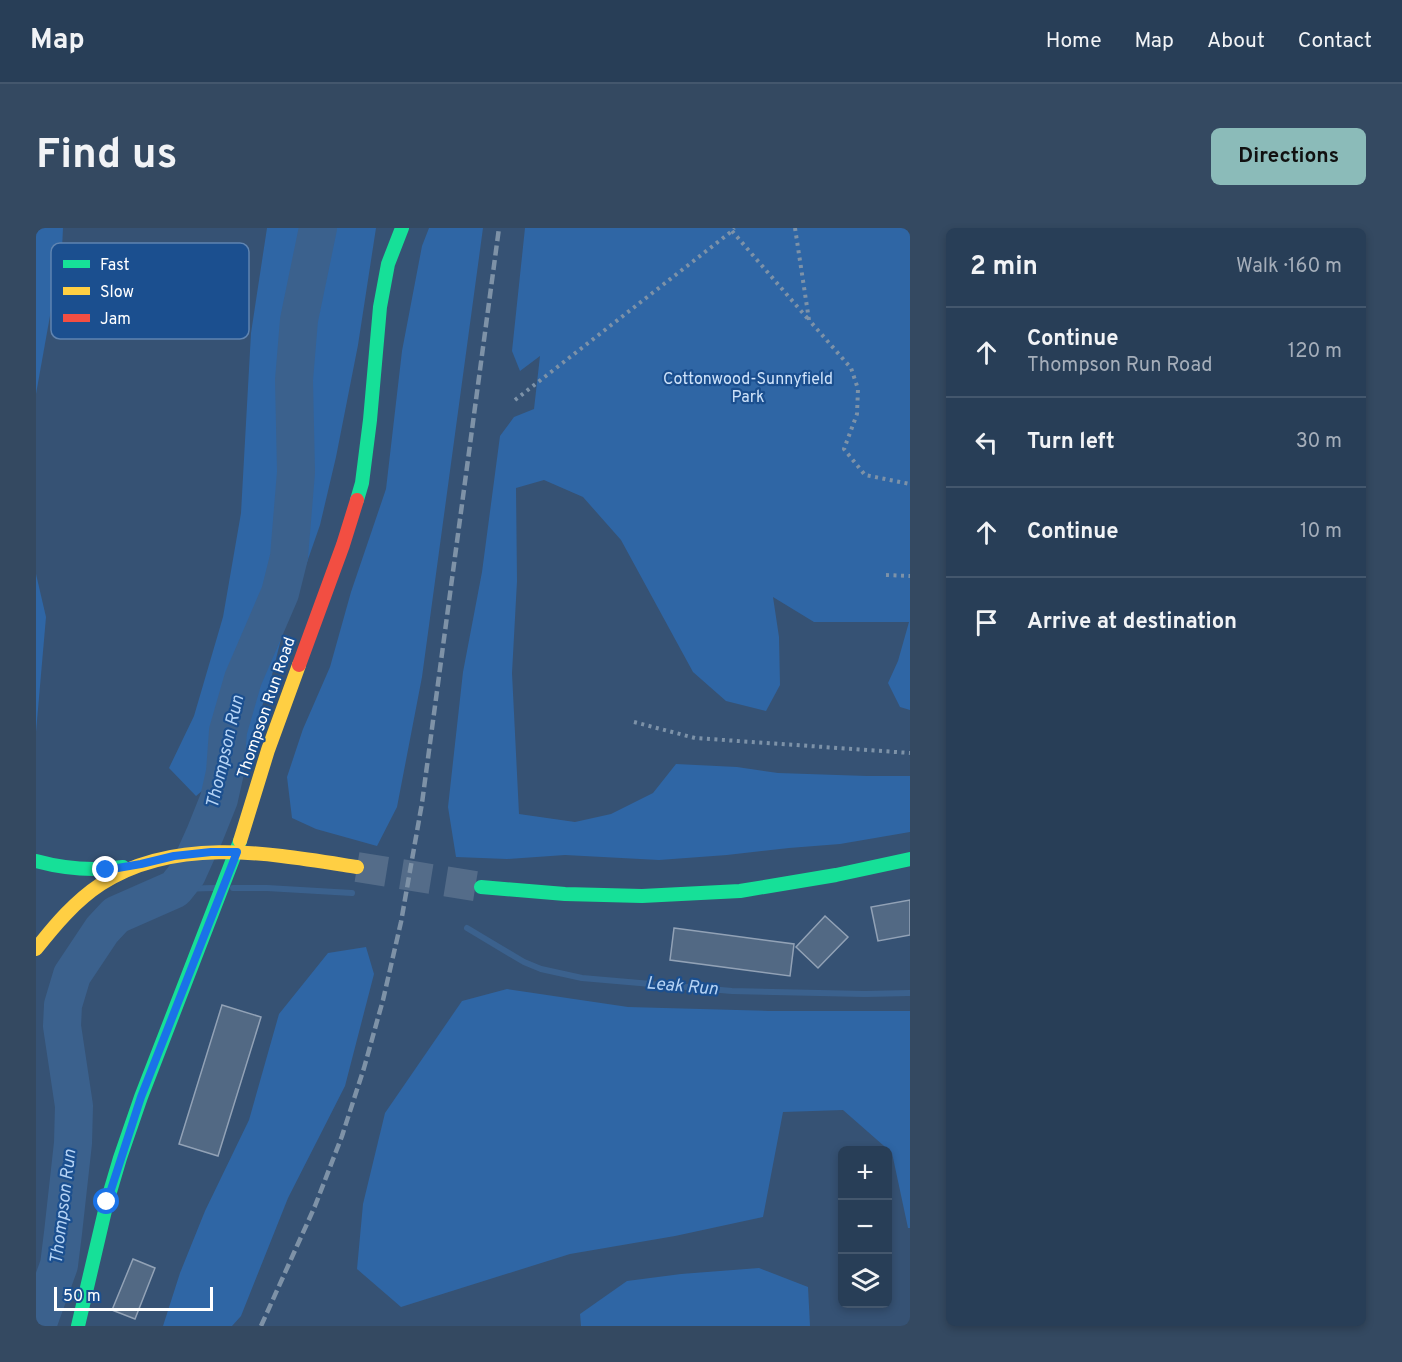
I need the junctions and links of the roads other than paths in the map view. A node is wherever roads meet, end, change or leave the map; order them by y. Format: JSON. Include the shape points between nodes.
{"nodes":[{"id":1,"x":402,"y":228,"type":"edge"},
{"id":2,"x":237,"y":852,"type":"junction"},
{"id":3,"x":910,"y":859,"type":"edge"},
{"id":4,"x":36,"y":861,"type":"edge"},
{"id":5,"x":141,"y":864,"type":"junction"},
{"id":6,"x":357,"y":867,"type":"tunnel mouth"},
{"id":7,"x":481,"y":887,"type":"tunnel mouth"},
{"id":8,"x":36,"y":949,"type":"edge"},
{"id":9,"x":78,"y":1326,"type":"edge"}],
"edges":[{"from":1,"to":2,"type":"street","name":"Thompson Run Road","via":[[388,264],[380,307],[362,483],[268,750]]},
{"from":2,"to":5,"type":"street","via":[[174,856]]},
{"from":2,"to":6,"type":"street"},
{"from":2,"to":9,"type":"street","name":"Thompson Run Road","via":[[120,1158]]},
{"from":3,"to":7,"type":"street","via":[[740,891],[642,896]]},
{"from":4,"to":5,"type":"street","via":[[81,871]]},
{"from":5,"to":8,"type":"street","via":[[108,879],[47,924]]}]}
